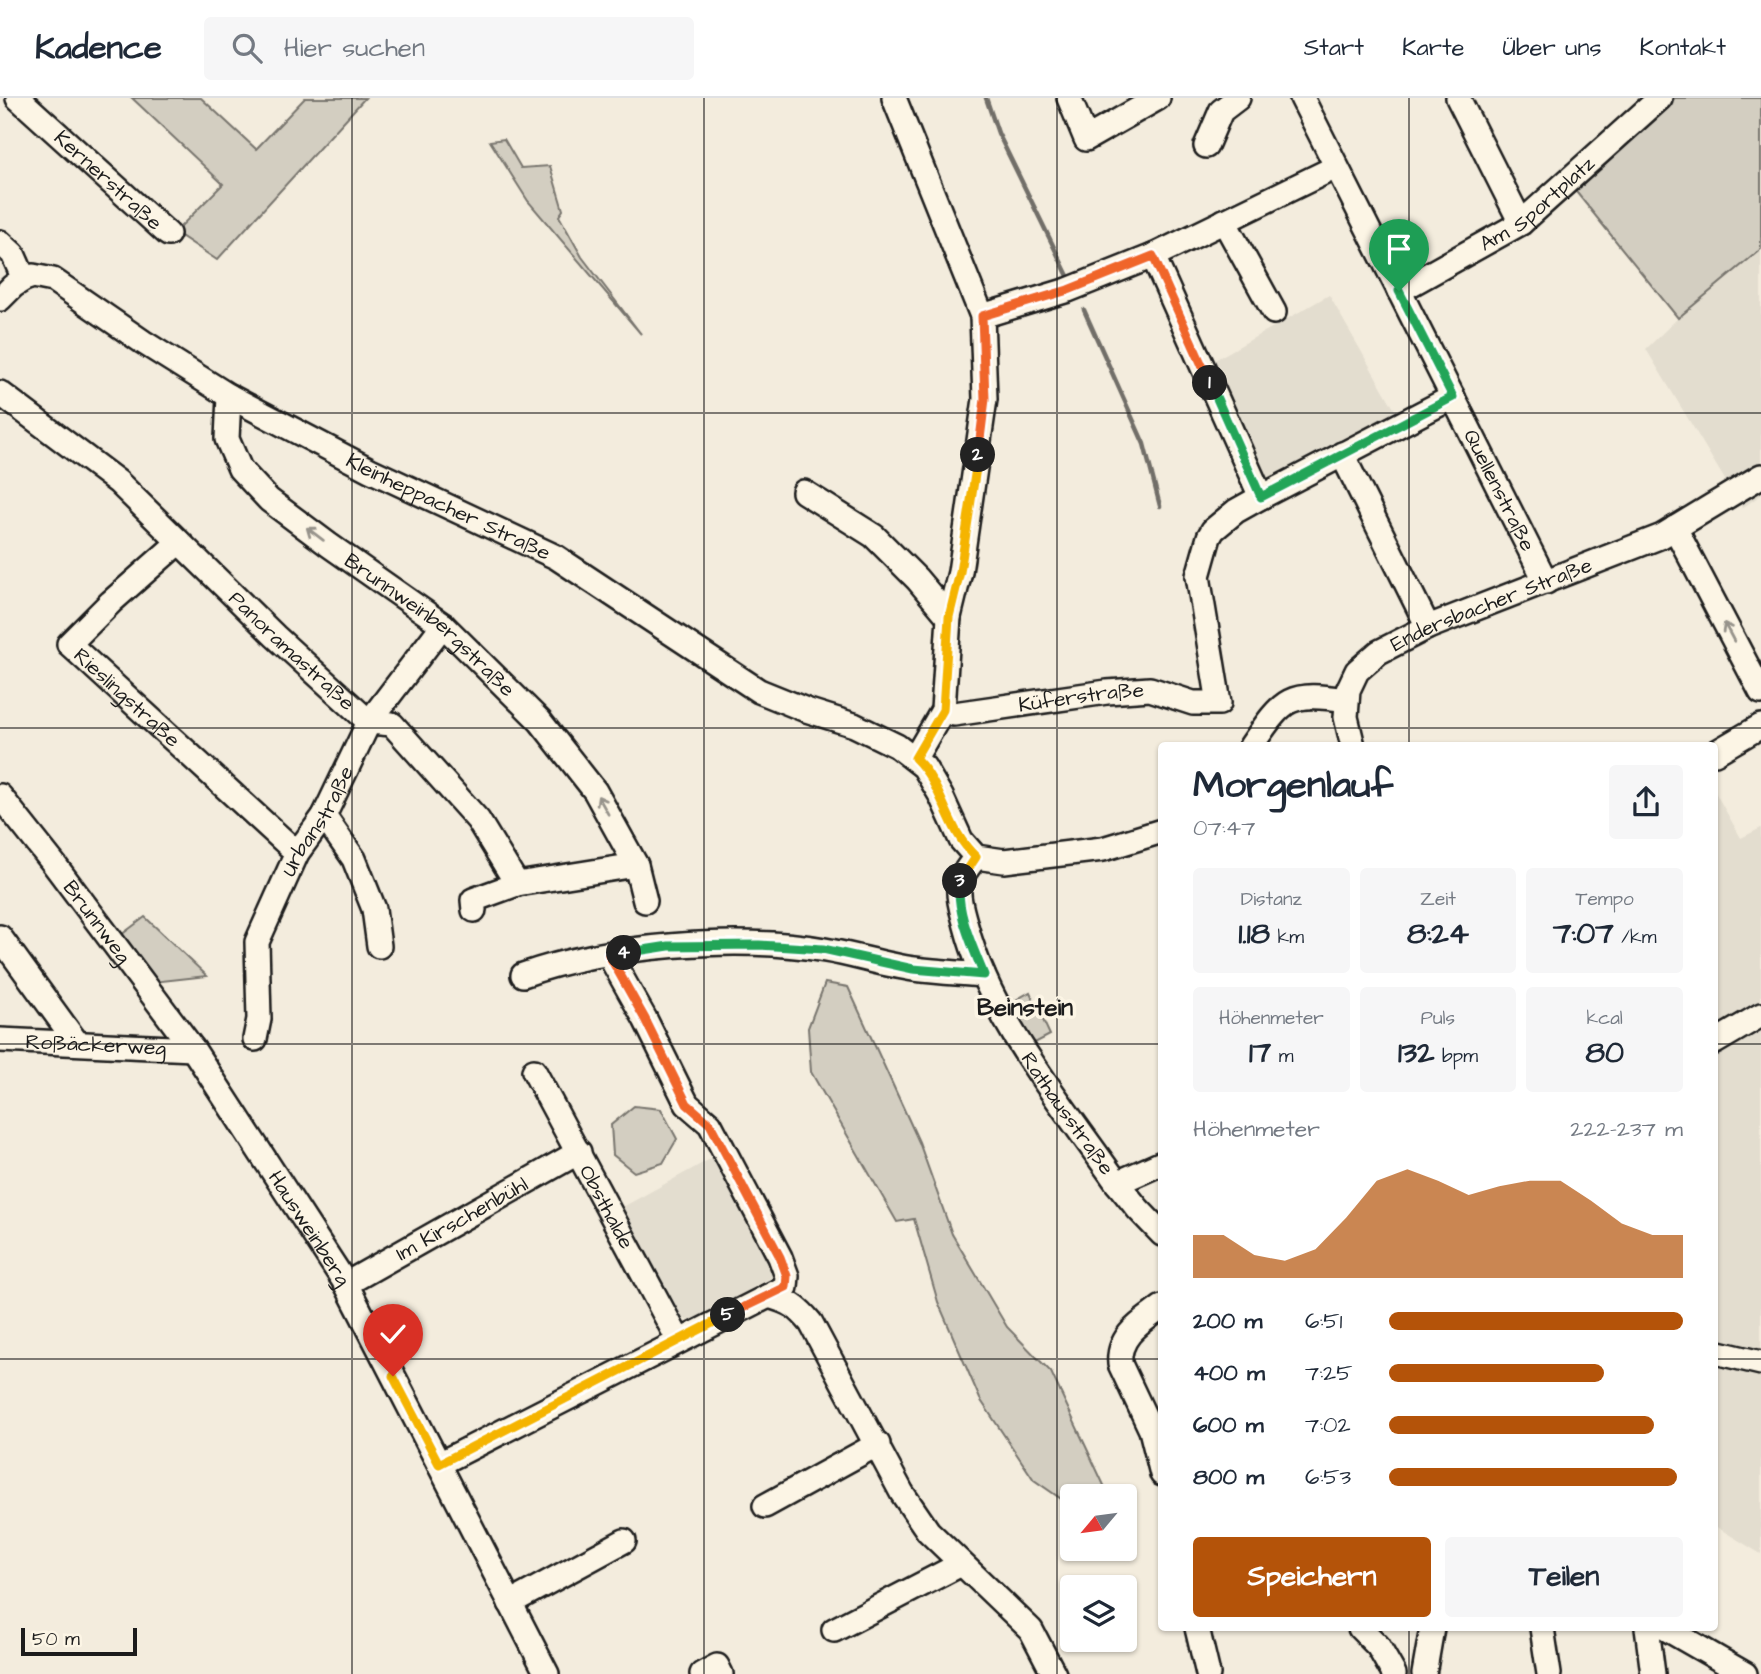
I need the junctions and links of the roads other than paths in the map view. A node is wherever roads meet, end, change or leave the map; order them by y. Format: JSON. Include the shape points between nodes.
{"nodes":[{"id":1,"x":18,"y":98,"type":"edge"},
{"id":2,"x":894,"y":98,"type":"edge"},
{"id":3,"x":1069,"y":98,"type":"edge"},
{"id":4,"x":1158,"y":98,"type":"edge"},
{"id":5,"x":1238,"y":98,"type":"edge"},
{"id":6,"x":1302,"y":98,"type":"edge"},
{"id":7,"x":1458,"y":98,"type":"edge"},
{"id":8,"x":1655,"y":100,"type":"edge"},
{"id":9,"x":1206,"y":146,"type":"dead end"},
{"id":10,"x":1336,"y":167,"type":"junction"},
{"id":11,"x":1224,"y":221,"type":"junction"},
{"id":12,"x":1521,"y":223,"type":"junction"},
{"id":13,"x":169,"y":234,"type":"dead end"},
{"id":14,"x":0,"y":242,"type":"edge"},
{"id":15,"x":1153,"y":256,"type":"junction"},
{"id":16,"x":24,"y":279,"type":"junction"},
{"id":17,"x":1399,"y":291,"type":"junction"},
{"id":18,"x":0,"y":299,"type":"edge"},
{"id":19,"x":1274,"y":312,"type":"dead end"},
{"id":20,"x":982,"y":316,"type":"junction"},
{"id":21,"x":0,"y":393,"type":"edge"},
{"id":22,"x":229,"y":396,"type":"junction"},
{"id":23,"x":1453,"y":397,"type":"junction"},
{"id":24,"x":1342,"y":454,"type":"junction"},
{"id":25,"x":1761,"y":476,"type":"edge"},
{"id":26,"x":804,"y":492,"type":"dead end"},
{"id":27,"x":1261,"y":497,"type":"junction"},
{"id":28,"x":1675,"y":528,"type":"junction"},
{"id":29,"x":179,"y":542,"type":"junction"},
{"id":30,"x":1546,"y":582,"type":"junction"},
{"id":31,"x":949,"y":617,"type":"junction"},
{"id":32,"x":443,"y":625,"type":"junction"},
{"id":33,"x":1428,"y":627,"type":"junction"},
{"id":34,"x":1761,"y":692,"type":"edge"},
{"id":35,"x":1347,"y":700,"type":"junction"},
{"id":36,"x":943,"y":710,"type":"junction"},
{"id":37,"x":369,"y":722,"type":"junction"},
{"id":38,"x":1761,"y":726,"type":"edge"},
{"id":39,"x":1254,"y":742,"type":"edge"},
{"id":40,"x":1352,"y":742,"type":"edge"},
{"id":41,"x":1718,"y":751,"type":"edge"},
{"id":42,"x":915,"y":758,"type":"junction"},
{"id":43,"x":0,"y":796,"type":"edge"},
{"id":44,"x":324,"y":816,"type":"junction"},
{"id":45,"x":1158,"y":832,"type":"edge"},
{"id":46,"x":298,"y":853,"type":"junction"},
{"id":47,"x":976,"y":857,"type":"junction"},
{"id":48,"x":636,"y":865,"type":"junction"},
{"id":49,"x":517,"y":884,"type":"junction"},
{"id":50,"x":646,"y":901,"type":"dead end"},
{"id":51,"x":474,"y":910,"type":"dead end"},
{"id":52,"x":0,"y":937,"type":"edge"},
{"id":53,"x":379,"y":946,"type":"dead end"},
{"id":54,"x":609,"y":955,"type":"junction"},
{"id":55,"x":523,"y":975,"type":"dead end"},
{"id":56,"x":984,"y":975,"type":"junction"},
{"id":57,"x":1761,"y":1015,"type":"edge"},
{"id":58,"x":255,"y":1039,"type":"dead end"},
{"id":59,"x":0,"y":1040,"type":"edge"},
{"id":60,"x":1718,"y":1040,"type":"edge"},
{"id":61,"x":77,"y":1043,"type":"junction"},
{"id":62,"x":193,"y":1049,"type":"junction"},
{"id":63,"x":534,"y":1071,"type":"dead end"},
{"id":64,"x":579,"y":1152,"type":"junction"},
{"id":65,"x":1158,"y":1165,"type":"edge"},
{"id":66,"x":1117,"y":1183,"type":"junction"},
{"id":67,"x":1158,"y":1230,"type":"edge"},
{"id":68,"x":346,"y":1284,"type":"junction"},
{"id":69,"x":768,"y":1296,"type":"junction"},
{"id":70,"x":1158,"y":1310,"type":"edge"},
{"id":71,"x":678,"y":1341,"type":"junction"},
{"id":72,"x":1718,"y":1353,"type":"edge"},
{"id":73,"x":1761,"y":1363,"type":"edge"},
{"id":74,"x":1157,"y":1436,"type":"edge"},
{"id":75,"x":877,"y":1444,"type":"junction"},
{"id":76,"x":439,"y":1464,"type":"junction"},
{"id":77,"x":765,"y":1506,"type":"dead end"},
{"id":78,"x":624,"y":1541,"type":"dead end"},
{"id":79,"x":961,"y":1564,"type":"junction"},
{"id":80,"x":510,"y":1603,"type":"junction"},
{"id":81,"x":834,"y":1630,"type":"dead end"},
{"id":82,"x":1198,"y":1631,"type":"edge"},
{"id":83,"x":1363,"y":1631,"type":"edge"},
{"id":84,"x":1431,"y":1631,"type":"edge"},
{"id":85,"x":1542,"y":1631,"type":"edge"},
{"id":86,"x":1647,"y":1631,"type":"edge"},
{"id":87,"x":1670,"y":1631,"type":"edge"},
{"id":88,"x":547,"y":1674,"type":"edge"},
{"id":89,"x":702,"y":1674,"type":"edge"},
{"id":90,"x":721,"y":1674,"type":"edge"},
{"id":91,"x":1055,"y":1674,"type":"edge"},
{"id":92,"x":1208,"y":1674,"type":"edge"},
{"id":93,"x":1394,"y":1674,"type":"edge"},
{"id":94,"x":1424,"y":1674,"type":"edge"},
{"id":95,"x":1549,"y":1674,"type":"edge"},
{"id":96,"x":1653,"y":1674,"type":"edge"},
{"id":97,"x":1745,"y":1674,"type":"edge"}],
"edges":[{"from":1,"to":13,"type":"street","name":"Kernerstraße"},
{"from":2,"to":20,"type":"street"},
{"from":3,"to":4,"type":"street","via":[[1086,139]]},
{"from":5,"to":9,"type":"street","via":[[1221,111]]},
{"from":6,"to":10,"type":"street","name":"Quellenstraße"},
{"from":7,"to":12,"type":"street"},
{"from":8,"to":12,"type":"street","name":"Am Sportplatz"},
{"from":10,"to":11,"type":"street"},
{"from":10,"to":17,"type":"street","name":"Quellenstraße"},
{"from":11,"to":15,"type":"street"},
{"from":11,"to":19,"type":"street"},
{"from":12,"to":17,"type":"street","name":"Am Sportplatz"},
{"from":14,"to":16,"type":"street","via":[[13,254]]},
{"from":15,"to":20,"type":"street","via":[[1068,290]]},
{"from":15,"to":27,"type":"street"},
{"from":16,"to":18,"type":"street"},
{"from":16,"to":22,"type":"street","name":"Kleinheppacher Straße","via":[[53,279]]},
{"from":17,"to":23,"type":"street","name":"Quellenstraße"},
{"from":20,"to":31,"type":"street","via":[[985,399],[962,560]]},
{"from":21,"to":29,"type":"street","name":"Panoramastraße","via":[[118,482]]},
{"from":32,"to":22,"type":"street","name":"Brunnweinbergstraße","one_way":true,"via":[[269,500],[240,469],[227,439]]},
{"from":22,"to":42,"type":"street","name":"Kleinheppacher Straße","via":[[370,470],[556,557],[759,691],[854,725]]},
{"from":23,"to":24,"type":"street"},
{"from":23,"to":30,"type":"street","name":"Quellenstraße"},
{"from":24,"to":27,"type":"street"},
{"from":24,"to":33,"type":"street"},
{"from":25,"to":28,"type":"street","name":"Endersbacher Straße"},
{"from":26,"to":31,"type":"street","via":[[874,536]]},
{"from":27,"to":36,"type":"street","name":"Küferstraße","via":[[1213,530],[1198,576],[1219,703],[1193,703],[1150,689],[954,714]]},
{"from":28,"to":30,"type":"street","name":"Endersbacher Straße"},
{"from":34,"to":28,"type":"street","one_way":true},
{"from":29,"to":37,"type":"street","name":"Panoramastraße"},
{"from":29,"to":46,"type":"street","name":"Rieslingstraße","via":[[69,644]]},
{"from":30,"to":33,"type":"street","name":"Endersbacher Straße"},
{"from":31,"to":36,"type":"street"},
{"from":32,"to":37,"type":"street","name":"Urbanstraße"},
{"from":48,"to":32,"type":"street","name":"Brunnweinbergstraße","one_way":true,"via":[[595,791],[548,731]]},
{"from":33,"to":35,"type":"street","name":"Endersbacher Straße","via":[[1364,663]]},
{"from":35,"to":39,"type":"street","via":[[1305,695],[1292,700],[1277,711]]},
{"from":35,"to":40,"type":"street"},
{"from":36,"to":42,"type":"street"},
{"from":37,"to":44,"type":"street","name":"Urbanstraße"},
{"from":37,"to":49,"type":"street","name":"Panoramastraße","via":[[392,724],[423,756],[478,820]]},
{"from":38,"to":41,"type":"street"},
{"from":42,"to":47,"type":"street","via":[[930,777],[961,840]]},
{"from":43,"to":62,"type":"street","name":"Brunnweg"},
{"from":44,"to":46,"type":"street","name":"Urbanstraße"},
{"from":44,"to":53,"type":"street","via":[[354,859],[374,909]]},
{"from":45,"to":47,"type":"street","via":[[1103,849],[1004,862]]},
{"from":46,"to":58,"type":"street","name":"Urbanstraße","via":[[257,942],[259,1019]]},
{"from":47,"to":56,"type":"street","name":"Rathausstraße","via":[[963,875],[959,891]]},
{"from":48,"to":49,"type":"street"},
{"from":48,"to":50,"type":"street","name":"Brunnweinbergstraße"},
{"from":49,"to":51,"type":"street","via":[[473,900]]},
{"from":52,"to":61,"type":"street"},
{"from":54,"to":55,"type":"street","via":[[558,963]]},
{"from":54,"to":56,"type":"street","via":[[669,946],[759,945],[823,949],[913,969]]},
{"from":54,"to":69,"type":"street","via":[[687,1104],[710,1124],[780,1257],[786,1287]]},
{"from":56,"to":66,"type":"street","name":"Rathausstraße","via":[[1009,1026]]},
{"from":57,"to":60,"type":"street"},
{"from":59,"to":61,"type":"street","name":"Roßäckerweg"},
{"from":61,"to":62,"type":"street","name":"Roßäckerweg"},
{"from":62,"to":68,"type":"street","name":"Hausweinberg"},
{"from":63,"to":64,"type":"street","name":"Obsthalde"},
{"from":64,"to":68,"type":"street","name":"Im Kirschenbühl"},
{"from":64,"to":71,"type":"street","name":"Obsthalde"},
{"from":65,"to":66,"type":"street"},
{"from":66,"to":67,"type":"street","name":"Rathausstraße"},
{"from":68,"to":76,"type":"street","name":"Hausweinberg"},
{"from":69,"to":71,"type":"street"},
{"from":69,"to":75,"type":"street","via":[[799,1308],[811,1323]]},
{"from":70,"to":74,"type":"street","via":[[1123,1341],[1119,1353],[1120,1364]]},
{"from":71,"to":76,"type":"street"},
{"from":72,"to":73,"type":"street"},
{"from":75,"to":77,"type":"street"},
{"from":75,"to":79,"type":"street","via":[[928,1531]]},
{"from":76,"to":80,"type":"street","name":"Hausweinberg"},
{"from":78,"to":80,"type":"street"},
{"from":79,"to":81,"type":"street"},
{"from":79,"to":91,"type":"street","via":[[1031,1630]]},
{"from":80,"to":88,"type":"street","name":"Hausweinberg"},
{"from":82,"to":92,"type":"street"},
{"from":83,"to":93,"type":"street"},
{"from":84,"to":94,"type":"street"},
{"from":85,"to":95,"type":"street"},
{"from":86,"to":96,"type":"street"},
{"from":87,"to":97,"type":"street"},
{"from":89,"to":90,"type":"street","via":[[717,1666]]}]}
